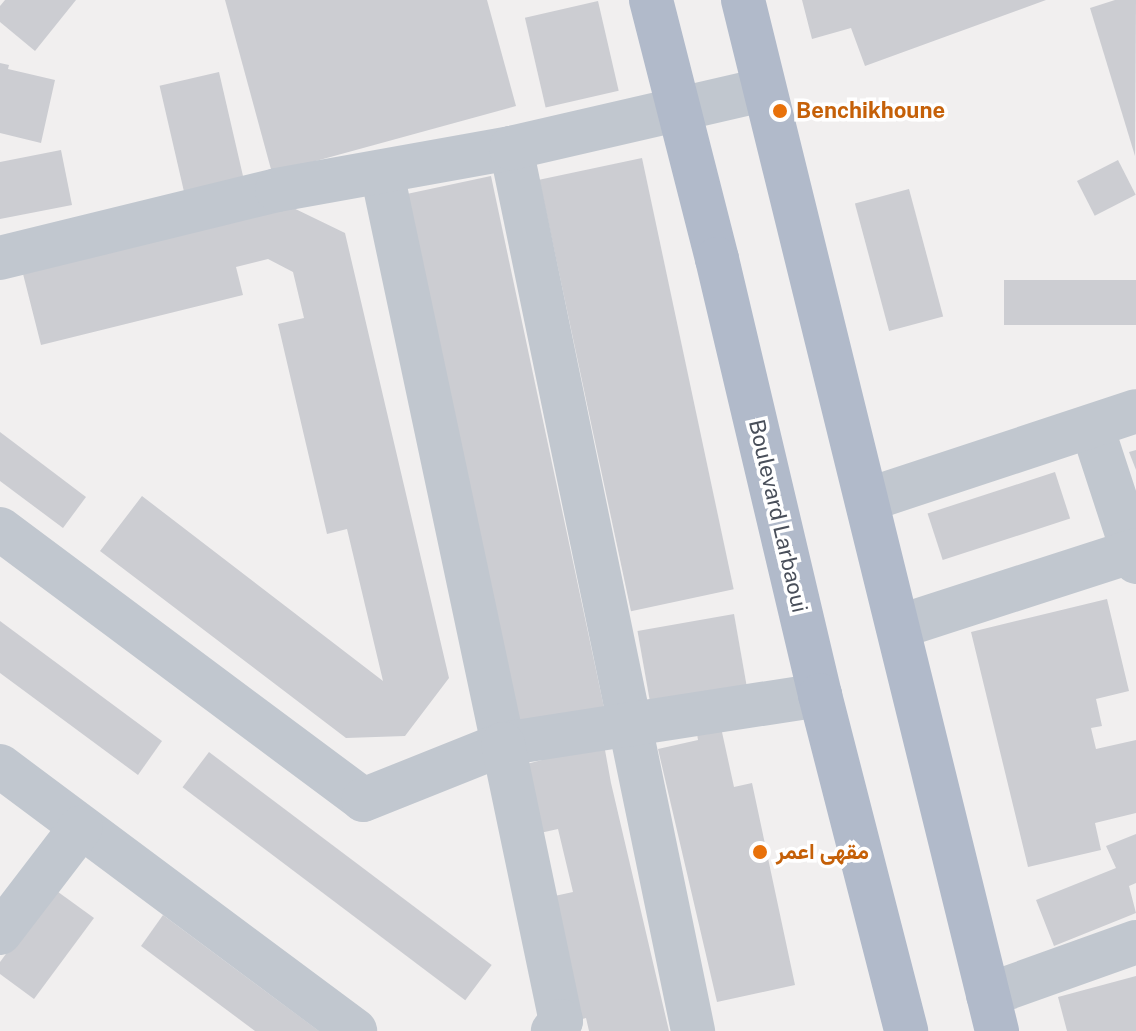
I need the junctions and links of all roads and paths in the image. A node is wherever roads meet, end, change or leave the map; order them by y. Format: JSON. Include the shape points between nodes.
{"nodes":[{"id":1,"x":651,"y":0,"type":"edge"},
{"id":2,"x":743,"y":0,"type":"edge"},
{"id":3,"x":762,"y":90,"type":"junction"},
{"id":4,"x":678,"y":112,"type":"junction"},
{"id":5,"x":511,"y":148,"type":"junction"},
{"id":6,"x":382,"y":173,"type":"junction"},
{"id":7,"x":0,"y":258,"type":"edge"},
{"id":8,"x":1136,"y":411,"type":"edge"},
{"id":9,"x":1092,"y":427,"type":"junction"},
{"id":10,"x":867,"y":500,"type":"junction"},
{"id":11,"x":0,"y":529,"type":"edge"},
{"id":12,"x":1135,"y":554,"type":"edge"},
{"id":13,"x":898,"y":627,"type":"junction"},
{"id":14,"x":820,"y":695,"type":"junction"},
{"id":15,"x":628,"y":725,"type":"junction"},
{"id":16,"x":503,"y":744,"type":"junction"},
{"id":17,"x":0,"y":766,"type":"edge"},
{"id":18,"x":81,"y":827,"type":"junction"},
{"id":19,"x":0,"y":933,"type":"edge"},
{"id":20,"x":1136,"y":942,"type":"edge"},
{"id":21,"x":993,"y":1013,"type":"edge"},
{"id":22,"x":355,"y":1031,"type":"edge"},
{"id":23,"x":553,"y":1031,"type":"edge"},
{"id":24,"x":693,"y":1031,"type":"edge"},
{"id":25,"x":906,"y":1031,"type":"edge"}],
"edges":[{"from":1,"to":4,"type":"main road","name":"Boulevard Larbaoui"},
{"from":2,"to":3,"type":"main road"},
{"from":3,"to":4,"type":"street"},
{"from":3,"to":10,"type":"main road"},
{"from":4,"to":5,"type":"street"},
{"from":4,"to":14,"type":"main road","name":"Boulevard Larbaoui"},
{"from":5,"to":6,"type":"street"},
{"from":5,"to":15,"type":"street"},
{"from":6,"to":7,"type":"street","via":[[277,190]]},
{"from":6,"to":16,"type":"street"},
{"from":8,"to":9,"type":"street"},
{"from":9,"to":10,"type":"street"},
{"from":9,"to":12,"type":"street"},
{"from":10,"to":13,"type":"main road"},
{"from":11,"to":16,"type":"street","via":[[363,800]]},
{"from":12,"to":13,"type":"street"},
{"from":13,"to":21,"type":"main road"},
{"from":14,"to":15,"type":"street"},
{"from":14,"to":25,"type":"main road","name":"Boulevard Larbaoui"},
{"from":15,"to":16,"type":"street"},
{"from":15,"to":24,"type":"street"},
{"from":16,"to":23,"type":"street","via":[[561,1021]]},
{"from":17,"to":18,"type":"street"},
{"from":18,"to":19,"type":"street"},
{"from":18,"to":22,"type":"street"},
{"from":20,"to":21,"type":"street"}]}
